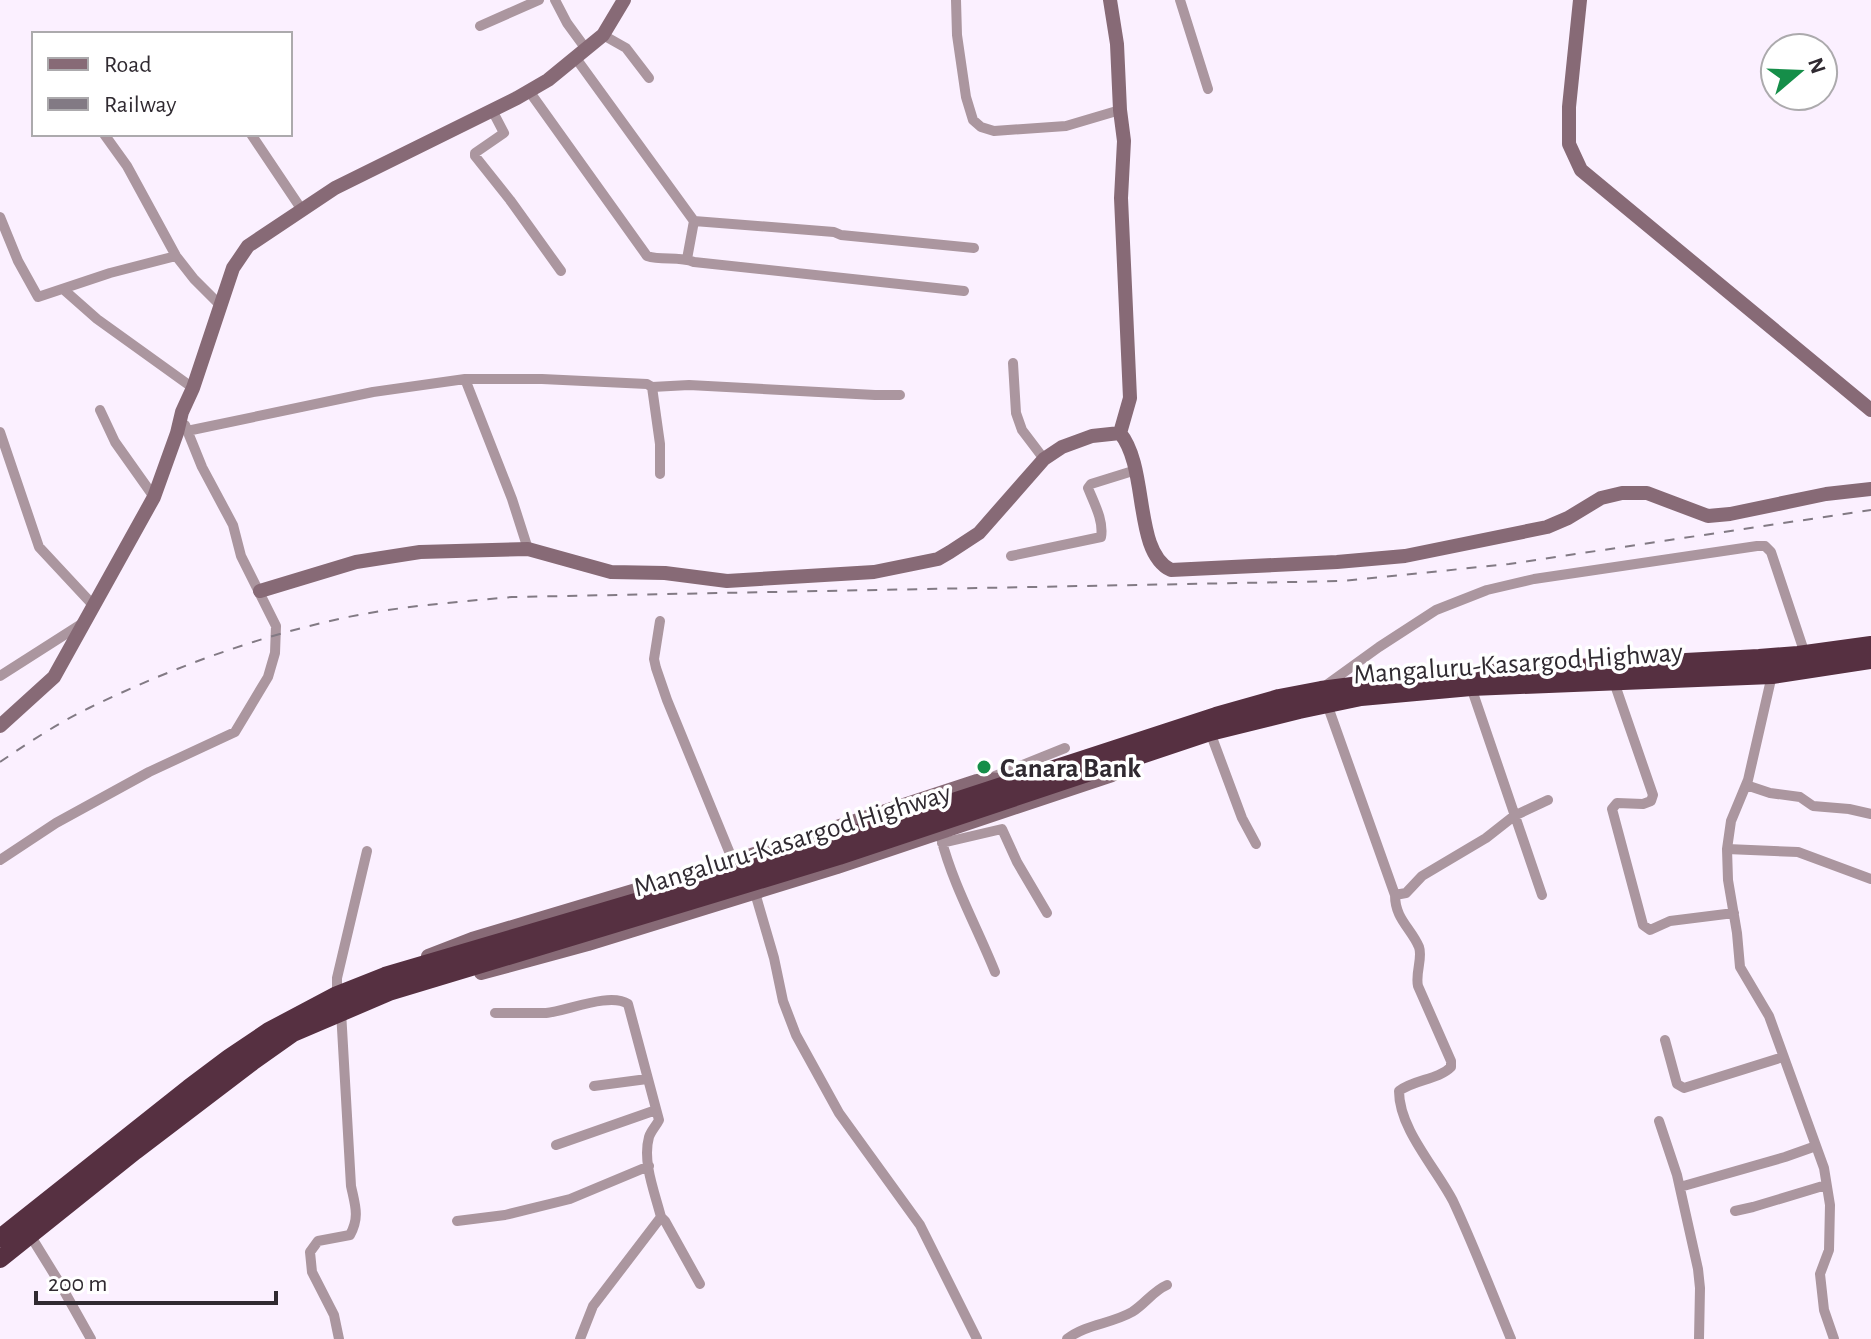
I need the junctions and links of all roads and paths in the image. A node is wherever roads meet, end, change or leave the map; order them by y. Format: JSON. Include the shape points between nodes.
{"nodes":[{"id":1,"x":539,"y":0,"type":"edge"},
{"id":2,"x":555,"y":0,"type":"edge"},
{"id":3,"x":624,"y":0,"type":"edge"},
{"id":4,"x":956,"y":0,"type":"edge"},
{"id":5,"x":1110,"y":0,"type":"edge"},
{"id":6,"x":1180,"y":0,"type":"edge"},
{"id":7,"x":1580,"y":0,"type":"edge"},
{"id":8,"x":480,"y":26,"type":"dead end"},
{"id":9,"x":603,"y":35,"type":"junction"},
{"id":10,"x":581,"y":53,"type":"junction"},
{"id":11,"x":649,"y":78,"type":"dead end"},
{"id":12,"x":1208,"y":89,"type":"dead end"},
{"id":13,"x":529,"y":91,"type":"junction"},
{"id":14,"x":492,"y":110,"type":"junction"},
{"id":15,"x":1120,"y":110,"type":"junction"},
{"id":16,"x":105,"y":136,"type":"edge"},
{"id":17,"x":252,"y":136,"type":"edge"},
{"id":18,"x":302,"y":210,"type":"junction"},
{"id":19,"x":0,"y":217,"type":"edge"},
{"id":20,"x":694,"y":221,"type":"junction"},
{"id":21,"x":974,"y":248,"type":"dead end"},
{"id":22,"x":176,"y":256,"type":"junction"},
{"id":23,"x":687,"y":259,"type":"junction"},
{"id":24,"x":561,"y":271,"type":"dead end"},
{"id":25,"x":63,"y":289,"type":"junction"},
{"id":26,"x":964,"y":291,"type":"dead end"},
{"id":27,"x":220,"y":305,"type":"junction"},
{"id":28,"x":1013,"y":363,"type":"dead end"},
{"id":29,"x":465,"y":379,"type":"junction"},
{"id":30,"x":652,"y":387,"type":"junction"},
{"id":31,"x":193,"y":388,"type":"junction"},
{"id":32,"x":900,"y":395,"type":"dead end"},
{"id":33,"x":100,"y":410,"type":"dead end"},
{"id":34,"x":1871,"y":410,"type":"edge"},
{"id":35,"x":182,"y":412,"type":"junction"},
{"id":36,"x":187,"y":431,"type":"junction"},
{"id":37,"x":0,"y":432,"type":"edge"},
{"id":38,"x":1120,"y":433,"type":"junction"},
{"id":39,"x":1044,"y":459,"type":"junction"},
{"id":40,"x":1136,"y":470,"type":"junction"},
{"id":41,"x":660,"y":474,"type":"dead end"},
{"id":42,"x":1871,"y":489,"type":"edge"},
{"id":43,"x":154,"y":497,"type":"junction"},
{"id":44,"x":528,"y":549,"type":"junction"},
{"id":45,"x":1011,"y":556,"type":"dead end"},
{"id":46,"x":260,"y":591,"type":"junction"},
{"id":47,"x":93,"y":605,"type":"junction"},
{"id":48,"x":85,"y":621,"type":"junction"},
{"id":49,"x":660,"y":621,"type":"dead end"},
{"id":50,"x":1871,"y":645,"type":"edge"},
{"id":51,"x":1805,"y":654,"type":"junction"},
{"id":52,"x":1871,"y":660,"type":"edge"},
{"id":53,"x":1772,"y":675,"type":"junction"},
{"id":54,"x":0,"y":676,"type":"edge"},
{"id":55,"x":1614,"y":682,"type":"junction"},
{"id":56,"x":1471,"y":687,"type":"junction"},
{"id":57,"x":1324,"y":697,"type":"junction"},
{"id":58,"x":0,"y":726,"type":"edge"},
{"id":59,"x":1210,"y":732,"type":"junction"},
{"id":60,"x":1065,"y":748,"type":"dead end"},
{"id":61,"x":1151,"y":752,"type":"junction"},
{"id":62,"x":988,"y":778,"type":"junction"},
{"id":63,"x":1009,"y":784,"type":"junction"},
{"id":64,"x":1746,"y":785,"type":"junction"},
{"id":65,"x":1548,"y":800,"type":"dead end"},
{"id":66,"x":1871,"y":814,"type":"edge"},
{"id":67,"x":1514,"y":816,"type":"junction"},
{"id":68,"x":940,"y":838,"type":"junction"},
{"id":69,"x":1256,"y":844,"type":"dead end"},
{"id":70,"x":1727,"y":849,"type":"junction"},
{"id":71,"x":367,"y":851,"type":"dead end"},
{"id":72,"x":0,"y":860,"type":"edge"},
{"id":73,"x":747,"y":873,"type":"junction"},
{"id":74,"x":1871,"y":879,"type":"edge"},
{"id":75,"x":1395,"y":895,"type":"junction"},
{"id":76,"x":1542,"y":895,"type":"dead end"},
{"id":77,"x":1047,"y":913,"type":"dead end"},
{"id":78,"x":1734,"y":913,"type":"junction"},
{"id":79,"x":995,"y":972,"type":"dead end"},
{"id":80,"x":410,"y":977,"type":"junction"},
{"id":81,"x":339,"y":1003,"type":"junction"},
{"id":82,"x":495,"y":1013,"type":"dead end"},
{"id":83,"x":1665,"y":1040,"type":"dead end"},
{"id":84,"x":1783,"y":1057,"type":"junction"},
{"id":85,"x":647,"y":1079,"type":"junction"},
{"id":86,"x":594,"y":1086,"type":"dead end"},
{"id":87,"x":656,"y":1110,"type":"junction"},
{"id":88,"x":1659,"y":1121,"type":"dead end"},
{"id":89,"x":556,"y":1145,"type":"dead end"},
{"id":90,"x":1816,"y":1146,"type":"junction"},
{"id":91,"x":649,"y":1166,"type":"junction"},
{"id":92,"x":1826,"y":1185,"type":"junction"},
{"id":93,"x":1680,"y":1187,"type":"junction"},
{"id":94,"x":1735,"y":1211,"type":"dead end"},
{"id":95,"x":661,"y":1217,"type":"junction"},
{"id":96,"x":457,"y":1221,"type":"dead end"},
{"id":97,"x":30,"y":1235,"type":"junction"},
{"id":98,"x":0,"y":1238,"type":"edge"},
{"id":99,"x":0,"y":1259,"type":"edge"},
{"id":100,"x":700,"y":1284,"type":"dead end"},
{"id":101,"x":1167,"y":1285,"type":"dead end"},
{"id":102,"x":91,"y":1339,"type":"edge"},
{"id":103,"x":339,"y":1339,"type":"edge"},
{"id":104,"x":580,"y":1339,"type":"edge"},
{"id":105,"x":977,"y":1339,"type":"edge"},
{"id":106,"x":1067,"y":1339,"type":"edge"},
{"id":107,"x":1511,"y":1339,"type":"edge"},
{"id":108,"x":1699,"y":1339,"type":"edge"},
{"id":109,"x":1834,"y":1339,"type":"edge"}],
"edges":[{"from":1,"to":8,"type":"street"},
{"from":2,"to":10,"type":"street"},
{"from":3,"to":9,"type":"street"},
{"from":4,"to":15,"type":"street","via":[[966,97],[973,120],[981,127],[994,131],[1066,126]]},
{"from":5,"to":15,"type":"street"},
{"from":6,"to":12,"type":"street"},
{"from":7,"to":34,"type":"street","via":[[1569,144],[1581,170]]},
{"from":9,"to":10,"type":"street"},
{"from":9,"to":11,"type":"street","via":[[626,48]]},
{"from":10,"to":13,"type":"street"},
{"from":10,"to":20,"type":"street"},
{"from":13,"to":14,"type":"street"},
{"from":13,"to":23,"type":"street","via":[[647,256]]},
{"from":14,"to":18,"type":"street","via":[[335,188]]},
{"from":14,"to":24,"type":"street","via":[[504,133],[475,156]]},
{"from":15,"to":38,"type":"street","via":[[1130,398]]},
{"from":16,"to":22,"type":"street"},
{"from":17,"to":18,"type":"street"},
{"from":18,"to":27,"type":"street","via":[[248,246],[233,268]]},
{"from":19,"to":25,"type":"street","via":[[38,297]]},
{"from":20,"to":21,"type":"street"},
{"from":20,"to":23,"type":"street"},
{"from":22,"to":25,"type":"street"},
{"from":22,"to":27,"type":"street"},
{"from":23,"to":26,"type":"street"},
{"from":25,"to":31,"type":"street"},
{"from":27,"to":31,"type":"street"},
{"from":28,"to":39,"type":"street","via":[[1016,413]]},
{"from":29,"to":30,"type":"street"},
{"from":29,"to":36,"type":"street","via":[[373,392]]},
{"from":29,"to":44,"type":"street"},
{"from":30,"to":32,"type":"street"},
{"from":30,"to":41,"type":"street"},
{"from":31,"to":35,"type":"street"},
{"from":33,"to":43,"type":"street","via":[[115,442]]},
{"from":35,"to":36,"type":"street"},
{"from":35,"to":43,"type":"street"},
{"from":36,"to":46,"type":"street"},
{"from":37,"to":47,"type":"street","via":[[39,547]]},
{"from":38,"to":39,"type":"street","via":[[1092,436]]},
{"from":38,"to":40,"type":"street"},
{"from":39,"to":44,"type":"street","via":[[979,533],[962,545],[938,559],[874,572],[727,581],[611,572]]},
{"from":40,"to":42,"type":"street","via":[[1154,555],[1162,566],[1181,571],[1405,556],[1547,527],[1601,498],[1622,493],[1647,493],[1708,516]]},
{"from":40,"to":45,"type":"street","via":[[1088,488],[1101,537]]},
{"from":43,"to":47,"type":"street"},
{"from":44,"to":46,"type":"street","via":[[420,552],[356,562]]},
{"from":46,"to":72,"type":"street","via":[[276,626],[275,653],[268,677],[235,732],[149,772]]},
{"from":47,"to":48,"type":"street"},
{"from":48,"to":54,"type":"street"},
{"from":48,"to":58,"type":"street","via":[[54,677]]},
{"from":49,"to":73,"type":"street","via":[[654,659],[667,700]]},
{"from":50,"to":51,"type":"highway","name":"Mangaluru-Kasargod Highway"},
{"from":51,"to":57,"type":"highway","name":"Mangaluru-Kasargod Highway","via":[[1429,676]]},
{"from":51,"to":57,"type":"street","via":[[1771,552],[1757,546],[1487,590],[1436,610],[1379,647]]},
{"from":52,"to":53,"type":"highway","name":"Mangaluru-Kasargod Highway"},
{"from":53,"to":55,"type":"highway","name":"Mangaluru-Kasargod Highway"},
{"from":53,"to":64,"type":"street"},
{"from":55,"to":56,"type":"highway","name":"Mangaluru-Kasargod Highway"},
{"from":55,"to":78,"type":"street","via":[[1653,795],[1647,804],[1617,803],[1612,812],[1643,925],[1650,930],[1670,921]]},
{"from":56,"to":57,"type":"highway","name":"Mangaluru-Kasargod Highway"},
{"from":56,"to":67,"type":"street"},
{"from":57,"to":59,"type":"highway","name":"Mangaluru-Kasargod Highway"},
{"from":57,"to":63,"type":"highway","name":"Mangaluru-Kasargod Highway","via":[[1279,698]]},
{"from":57,"to":75,"type":"street"},
{"from":59,"to":61,"type":"highway","name":"Mangaluru-Kasargod Highway"},
{"from":59,"to":69,"type":"street"},
{"from":60,"to":62,"type":"street"},
{"from":61,"to":68,"type":"street","via":[[1112,775]]},
{"from":61,"to":73,"type":"highway","name":"Mangaluru-Kasargod Highway"},
{"from":62,"to":63,"type":"street"},
{"from":62,"to":73,"type":"street"},
{"from":63,"to":73,"type":"highway","name":"Mangaluru-Kasargod Highway"},
{"from":64,"to":66,"type":"street","via":[[1800,797],[1813,806]]},
{"from":64,"to":70,"type":"street","via":[[1731,821]]},
{"from":65,"to":67,"type":"street"},
{"from":67,"to":75,"type":"street","via":[[1422,876],[1406,893]]},
{"from":67,"to":76,"type":"street"},
{"from":68,"to":73,"type":"street","via":[[837,867]]},
{"from":68,"to":77,"type":"street","via":[[1002,829]]},
{"from":68,"to":79,"type":"street"},
{"from":70,"to":74,"type":"street","via":[[1798,852]]},
{"from":70,"to":78,"type":"street"},
{"from":71,"to":81,"type":"street","via":[[337,978]]},
{"from":73,"to":80,"type":"highway","name":"Mangaluru-Kasargod Highway"},
{"from":73,"to":80,"type":"street","via":[[588,944],[435,984]]},
{"from":73,"to":105,"type":"street","via":[[796,1035],[839,1113],[920,1225]]},
{"from":75,"to":107,"type":"street","via":[[1402,922],[1418,945],[1418,986],[1451,1067],[1399,1091],[1402,1111],[1453,1202]]},
{"from":78,"to":84,"type":"street","via":[[1740,967],[1769,1016]]},
{"from":80,"to":81,"type":"highway","name":"Mangaluru-Kasargod Highway"},
{"from":81,"to":97,"type":"highway","name":"Mangaluru-Kasargod Highway","via":[[252,1062]]},
{"from":81,"to":98,"type":"highway","name":"Mangaluru-Kasargod Highway","via":[[269,1031],[229,1058]]},
{"from":81,"to":103,"type":"street","via":[[356,1223],[350,1235],[318,1241],[310,1252],[312,1272],[334,1315]]},
{"from":82,"to":85,"type":"street","via":[[550,1013],[622,1000],[628,1004]]},
{"from":83,"to":84,"type":"street","via":[[1677,1084],[1684,1088]]},
{"from":84,"to":90,"type":"street"},
{"from":85,"to":86,"type":"street"},
{"from":85,"to":87,"type":"street"},
{"from":87,"to":89,"type":"street"},
{"from":87,"to":91,"type":"street","via":[[659,1120],[648,1140]]},
{"from":88,"to":93,"type":"street"},
{"from":90,"to":92,"type":"street"},
{"from":90,"to":93,"type":"street"},
{"from":91,"to":95,"type":"street"},
{"from":91,"to":96,"type":"street","via":[[570,1199]]},
{"from":92,"to":94,"type":"street"},
{"from":92,"to":109,"type":"street","via":[[1829,1250],[1820,1274]]},
{"from":93,"to":108,"type":"street","via":[[1698,1269]]},
{"from":95,"to":100,"type":"street"},
{"from":95,"to":104,"type":"street","via":[[593,1306]]},
{"from":97,"to":99,"type":"highway","name":"Mangaluru-Kasargod Highway"},
{"from":97,"to":102,"type":"street"},
{"from":101,"to":106,"type":"street","via":[[1128,1314]]}]}
